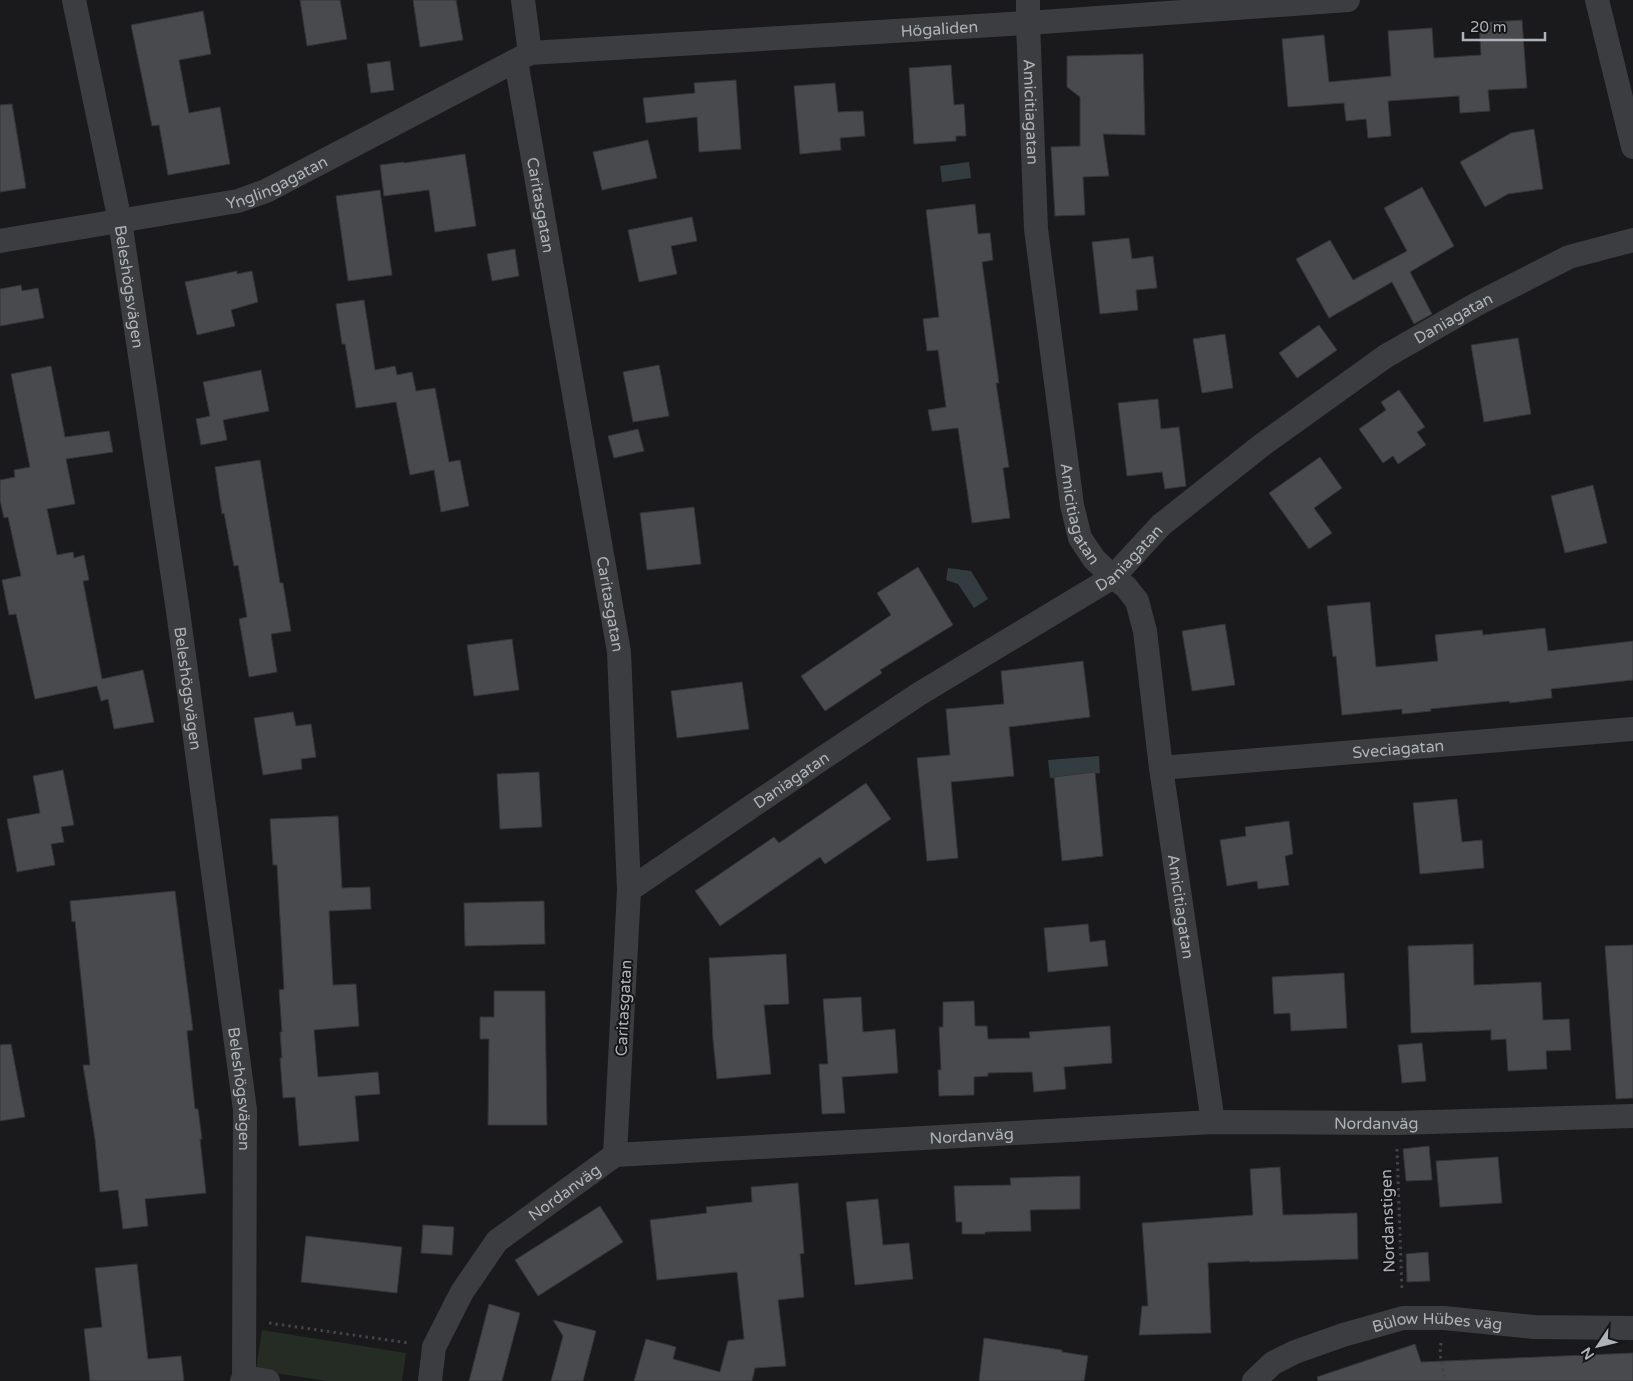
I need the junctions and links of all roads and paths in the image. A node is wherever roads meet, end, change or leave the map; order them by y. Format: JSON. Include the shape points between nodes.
{"nodes":[{"id":1,"x":74,"y":0,"type":"edge"},
{"id":2,"x":522,"y":0,"type":"edge"},
{"id":3,"x":1348,"y":0,"type":"edge"},
{"id":4,"x":1597,"y":0,"type":"edge"},
{"id":5,"x":1028,"y":11,"type":"edge"},
{"id":6,"x":523,"y":57,"type":"junction"},
{"id":7,"x":1633,"y":147,"type":"edge"},
{"id":8,"x":120,"y":221,"type":"junction"},
{"id":9,"x":1633,"y":240,"type":"edge"},
{"id":10,"x":0,"y":241,"type":"edge"},
{"id":11,"x":1113,"y":577,"type":"junction"},
{"id":12,"x":1633,"y":729,"type":"edge"},
{"id":13,"x":1161,"y":768,"type":"junction"},
{"id":14,"x":629,"y":890,"type":"junction"},
{"id":15,"x":1633,"y":1116,"type":"edge"},
{"id":16,"x":1213,"y":1122,"type":"junction"},
{"id":17,"x":1396,"y":1123,"type":"junction"},
{"id":18,"x":615,"y":1155,"type":"junction"},
{"id":19,"x":1403,"y":1318,"type":"junction"},
{"id":20,"x":1444,"y":1318,"type":"junction"},
{"id":21,"x":244,"y":1320,"type":"junction"},
{"id":22,"x":1633,"y":1328,"type":"edge"},
{"id":23,"x":434,"y":1347,"type":"junction"},
{"id":24,"x":243,"y":1379,"type":"edge"},
{"id":25,"x":268,"y":1381,"type":"edge"},
{"id":26,"x":430,"y":1381,"type":"edge"},
{"id":27,"x":1254,"y":1381,"type":"edge"},
{"id":28,"x":1445,"y":1381,"type":"edge"}],
"edges":[{"from":1,"to":8,"type":"street","name":"Beleshögsvägen"},
{"from":2,"to":6,"type":"street","name":"Caritasgatan"},
{"from":3,"to":5,"type":"street","name":"Högaliden"},
{"from":4,"to":7,"type":"street"},
{"from":5,"to":6,"type":"street","name":"Högaliden"},
{"from":5,"to":11,"type":"street","name":"Amicitiagatan","via":[[1036,229],[1072,505],[1080,538],[1094,559]]},
{"from":6,"to":8,"type":"street","name":"Ynglingagatan","via":[[266,191],[238,201]]},
{"from":6,"to":14,"type":"street","name":"Caritasgatan","via":[[619,652]]},
{"from":8,"to":10,"type":"street","name":"Ynglingagatan"},
{"from":8,"to":21,"type":"street","name":"Beleshögsvägen","via":[[178,611],[245,1110]]},
{"from":9,"to":11,"type":"street","name":"Daniagatan","via":[[1569,257],[1475,305],[1386,356],[1262,444],[1161,526]]},
{"from":11,"to":13,"type":"street","name":"Amicitiagatan","via":[[1138,601]]},
{"from":11,"to":14,"type":"street","name":"Daniagatan","via":[[904,705]]},
{"from":12,"to":13,"type":"street","name":"Sveciagatan"},
{"from":13,"to":16,"type":"street","name":"Amicitiagatan"},
{"from":14,"to":18,"type":"street","name":"Caritasgatan"},
{"from":15,"to":17,"type":"street","name":"Nordanväg"},
{"from":16,"to":17,"type":"street","name":"Nordanväg"},
{"from":16,"to":18,"type":"street","name":"Nordanväg"},
{"from":17,"to":19,"type":"path","name":"Nordanstigen"},
{"from":18,"to":23,"type":"street","name":"Nordanväg","via":[[497,1241],[462,1292]]},
{"from":19,"to":20,"type":"street","name":"Bülow Hübes väg"},
{"from":19,"to":27,"type":"street","name":"Bülow Hübes väg","via":[[1295,1352],[1273,1363]]},
{"from":20,"to":22,"type":"street","name":"Bülow Hübes väg","via":[[1534,1327]]},
{"from":20,"to":28,"type":"path","via":[[1440,1354]]},
{"from":21,"to":23,"type":"path"},
{"from":21,"to":24,"type":"street","name":"Beleshögsvägen"},
{"from":23,"to":26,"type":"street","name":"Nordanväg"},
{"from":24,"to":25,"type":"street"}]}
